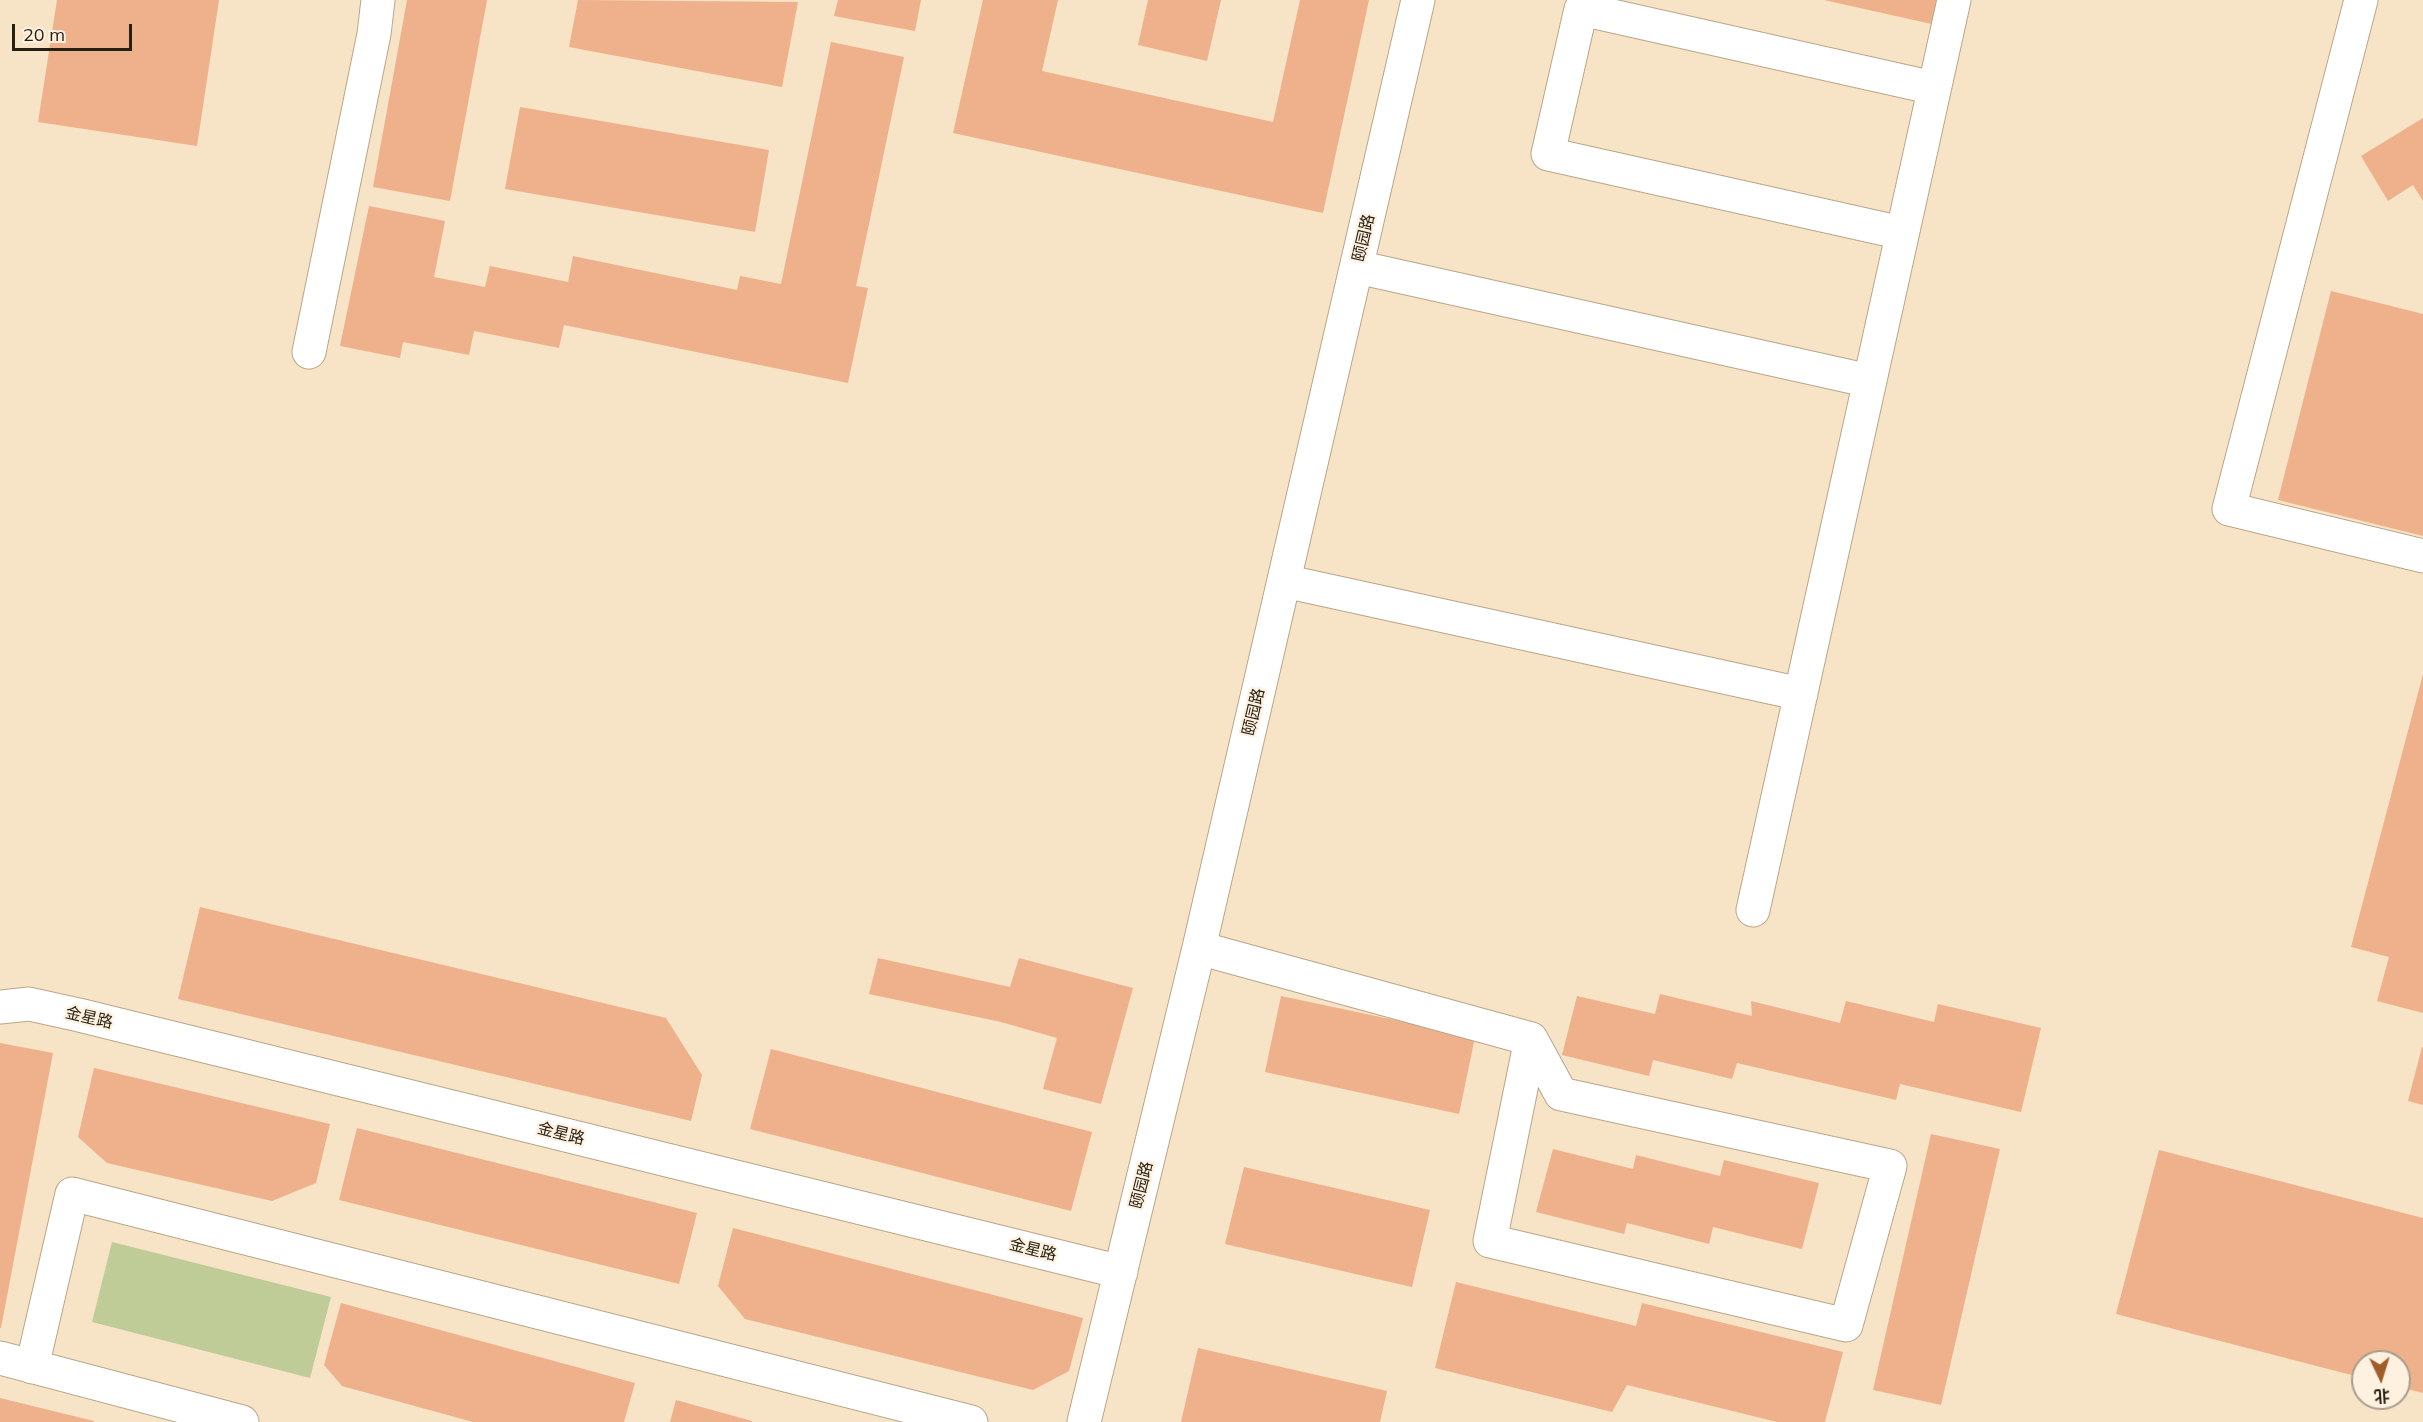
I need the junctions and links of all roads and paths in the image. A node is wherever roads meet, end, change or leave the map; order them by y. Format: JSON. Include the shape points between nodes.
{"nodes":[{"id":1,"x":378,"y":0,"type":"edge"},
{"id":2,"x":1418,"y":0,"type":"edge"},
{"id":3,"x":1954,"y":0,"type":"edge"},
{"id":4,"x":2361,"y":0,"type":"edge"},
{"id":5,"x":1934,"y":88,"type":"junction"},
{"id":6,"x":1902,"y":233,"type":"junction"},
{"id":7,"x":1357,"y":267,"type":"junction"},
{"id":8,"x":309,"y":352,"type":"dead end"},
{"id":9,"x":1870,"y":381,"type":"junction"},
{"id":10,"x":2423,"y":556,"type":"edge"},
{"id":11,"x":1284,"y":581,"type":"junction"},
{"id":12,"x":1801,"y":694,"type":"junction"},
{"id":13,"x":1753,"y":910,"type":"dead end"},
{"id":14,"x":1199,"y":948,"type":"junction"},
{"id":15,"x":0,"y":1007,"type":"edge"},
{"id":16,"x":1532,"y":1039,"type":"junction"},
{"id":17,"x":1121,"y":1272,"type":"junction"},
{"id":18,"x":0,"y":1358,"type":"edge"},
{"id":19,"x":32,"y":1367,"type":"junction"},
{"id":20,"x":242,"y":1422,"type":"edge"},
{"id":21,"x":971,"y":1422,"type":"edge"},
{"id":22,"x":1084,"y":1422,"type":"edge"}],
"edges":[{"from":1,"to":8,"type":"street"},
{"from":2,"to":7,"type":"street","name":"颐园路"},
{"from":3,"to":5,"type":"street"},
{"from":4,"to":10,"type":"street","via":[[2229,508]]},
{"from":5,"to":6,"type":"street"},
{"from":5,"to":6,"type":"street","via":[[1581,9],[1548,154]]},
{"from":6,"to":9,"type":"street"},
{"from":7,"to":9,"type":"street"},
{"from":7,"to":11,"type":"street","name":"颐园路"},
{"from":9,"to":12,"type":"street"},
{"from":11,"to":12,"type":"street"},
{"from":11,"to":14,"type":"street","name":"颐园路"},
{"from":12,"to":13,"type":"street"},
{"from":14,"to":16,"type":"street"},
{"from":14,"to":17,"type":"street","name":"颐园路"},
{"from":15,"to":17,"type":"street","name":"金星路","via":[[29,1004],[79,1015]]},
{"from":16,"to":16,"type":"street","via":[[1490,1241],[1846,1325],[1890,1166],[1562,1094]]},
{"from":17,"to":22,"type":"street","name":"颐园路"},
{"from":18,"to":19,"type":"street"},
{"from":19,"to":20,"type":"street"},
{"from":19,"to":21,"type":"street","via":[[72,1194]]}]}
